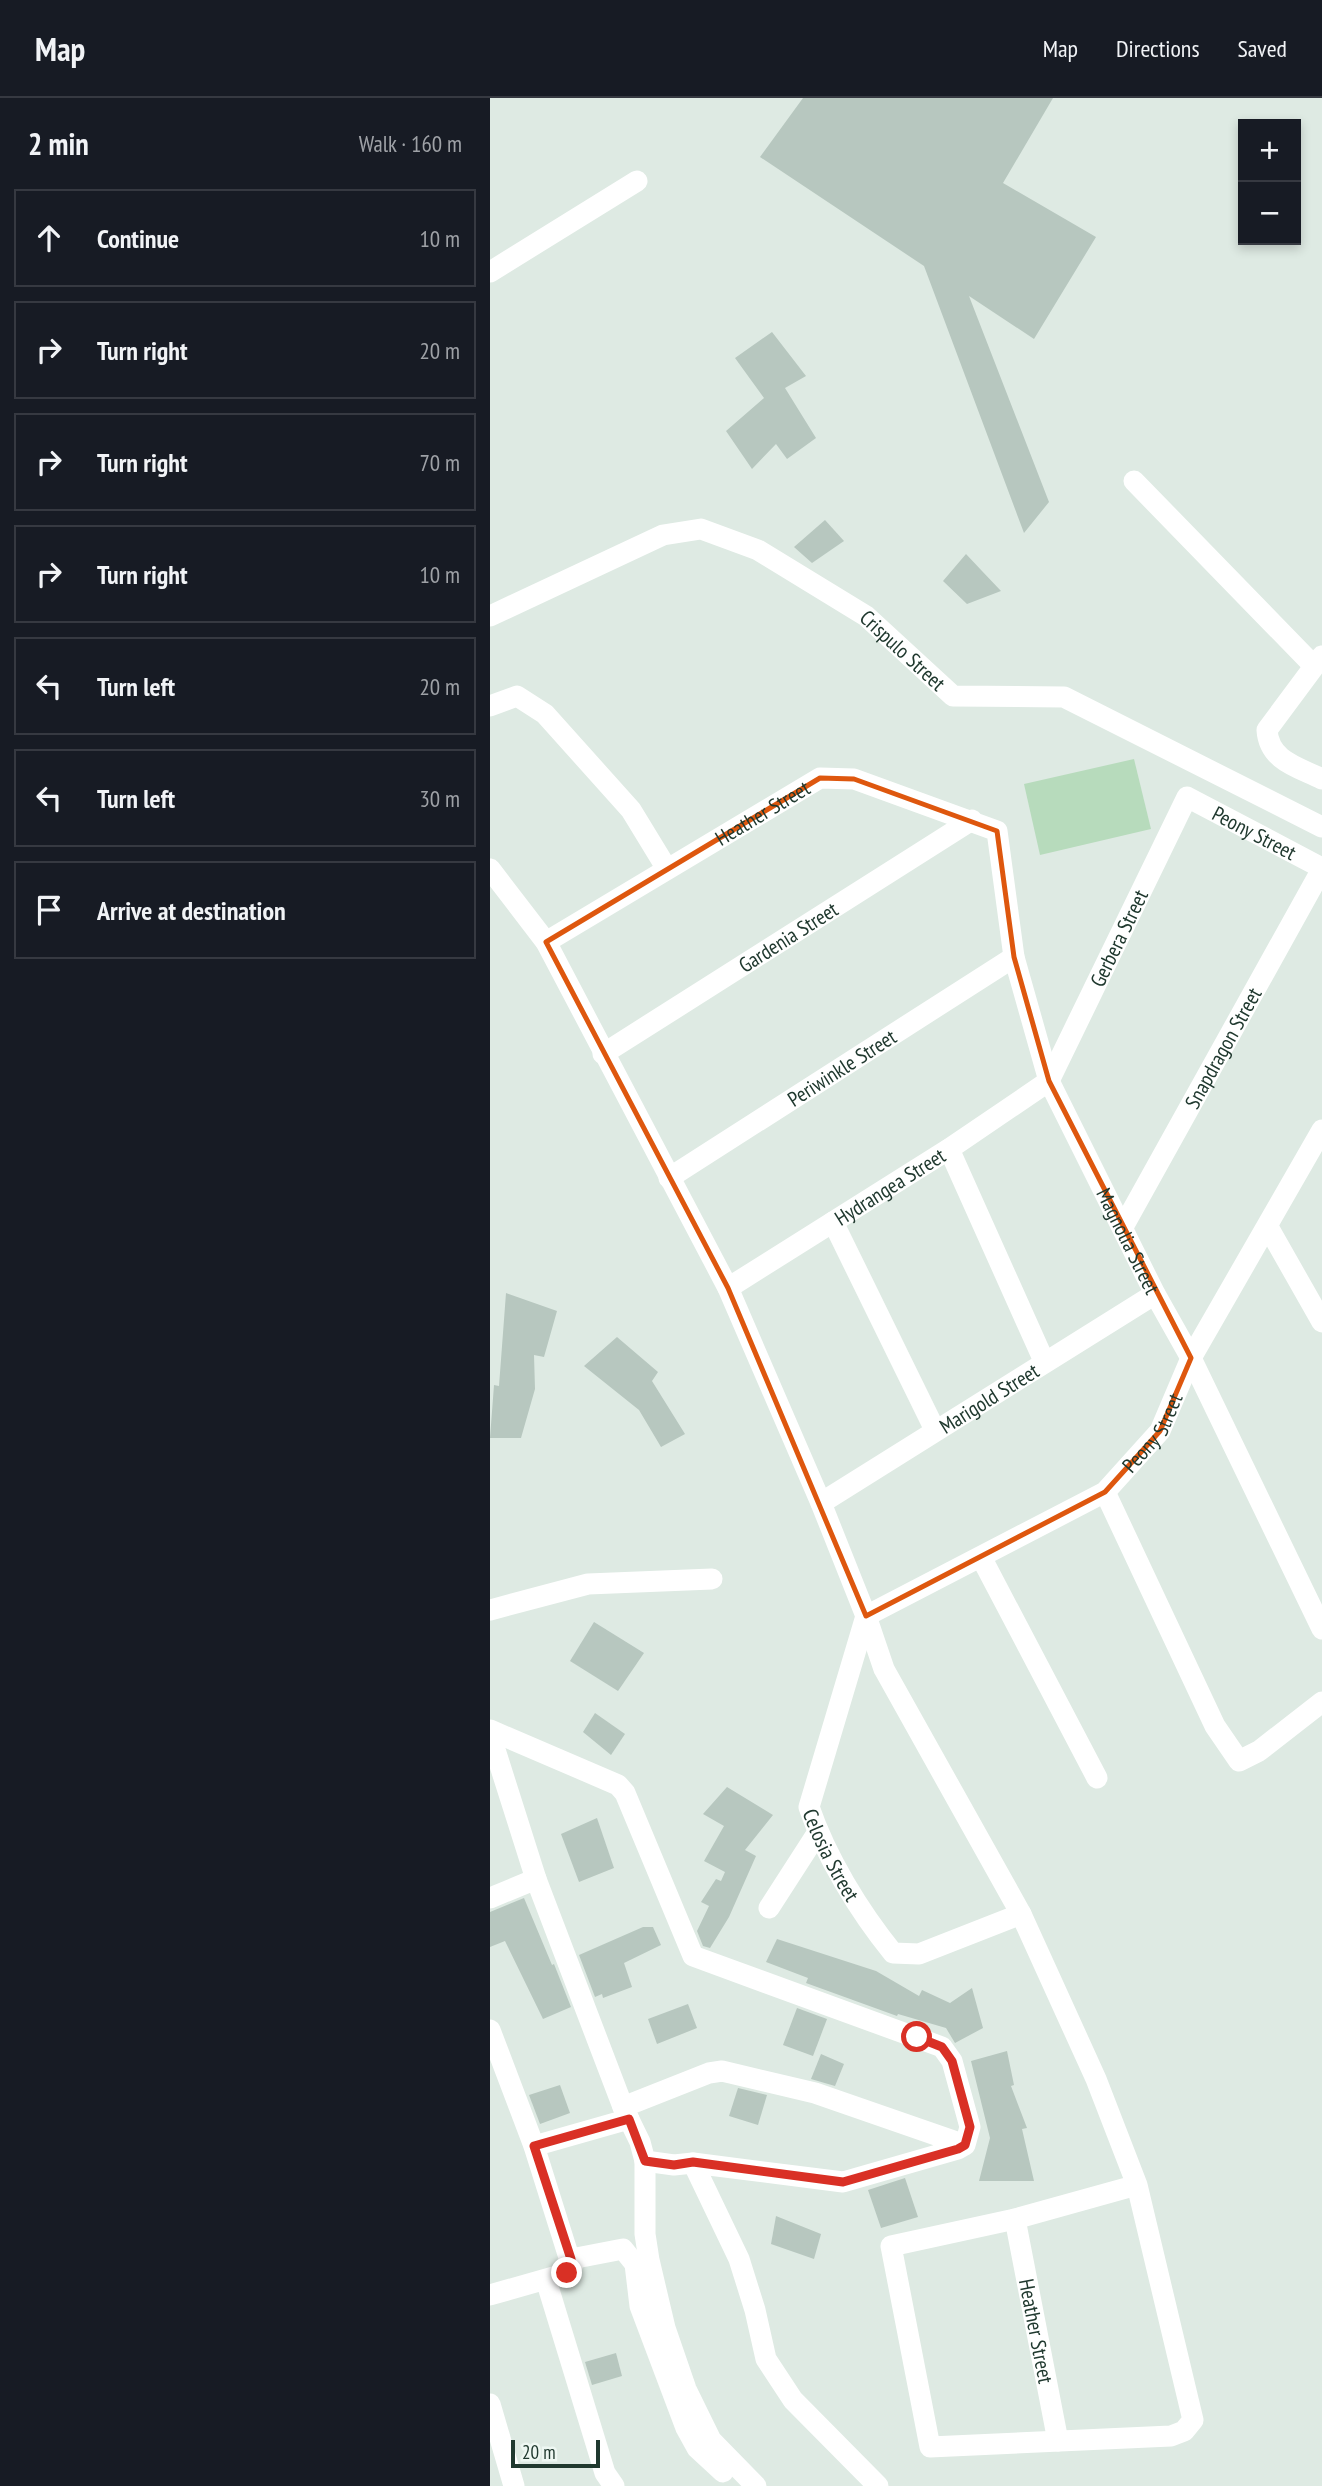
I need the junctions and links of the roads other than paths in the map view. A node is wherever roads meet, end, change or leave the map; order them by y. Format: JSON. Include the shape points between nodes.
{"nodes":[{"id":1,"x":637,"y":181,"type":"dead end"},
{"id":2,"x":490,"y":272,"type":"edge"},
{"id":3,"x":1134,"y":481,"type":"dead end"},
{"id":4,"x":490,"y":615,"type":"edge"},
{"id":5,"x":1317,"y":660,"type":"edge"},
{"id":6,"x":490,"y":706,"type":"edge"},
{"id":7,"x":1322,"y":779,"type":"edge"},
{"id":8,"x":1187,"y":797,"type":"joint"},
{"id":9,"x":972,"y":820,"type":"junction"},
{"id":10,"x":1322,"y":827,"type":"edge"},
{"id":11,"x":997,"y":831,"type":"joint"},
{"id":12,"x":1322,"y":868,"type":"edge"},
{"id":13,"x":490,"y":869,"type":"edge"},
{"id":14,"x":667,"y":869,"type":"junction"},
{"id":15,"x":546,"y":942,"type":"junction"},
{"id":16,"x":1014,"y":957,"type":"junction"},
{"id":17,"x":603,"y":1054,"type":"junction"},
{"id":18,"x":1049,"y":1081,"type":"junction"},
{"id":19,"x":1322,"y":1130,"type":"edge"},
{"id":20,"x":949,"y":1149,"type":"junction"},
{"id":21,"x":669,"y":1178,"type":"junction"},
{"id":22,"x":833,"y":1222,"type":"junction"},
{"id":23,"x":1123,"y":1227,"type":"junction"},
{"id":24,"x":1268,"y":1227,"type":"junction"},
{"id":25,"x":728,"y":1288,"type":"junction"},
{"id":26,"x":1155,"y":1294,"type":"junction"},
{"id":27,"x":1322,"y":1322,"type":"edge"},
{"id":28,"x":1191,"y":1358,"type":"junction"},
{"id":29,"x":1044,"y":1362,"type":"junction"},
{"id":30,"x":935,"y":1430,"type":"junction"},
{"id":31,"x":1105,"y":1492,"type":"junction"},
{"id":32,"x":821,"y":1503,"type":"junction"},
{"id":33,"x":981,"y":1557,"type":"junction"},
{"id":34,"x":712,"y":1580,"type":"dead end"},
{"id":35,"x":490,"y":1610,"type":"edge"},
{"id":36,"x":866,"y":1616,"type":"junction"},
{"id":37,"x":1322,"y":1629,"type":"edge"},
{"id":38,"x":1322,"y":1702,"type":"edge"},
{"id":39,"x":490,"y":1732,"type":"edge"},
{"id":40,"x":1097,"y":1778,"type":"dead end"},
{"id":41,"x":818,"y":1832,"type":"junction"},
{"id":42,"x":536,"y":1879,"type":"junction"},
{"id":43,"x":490,"y":1898,"type":"edge"},
{"id":44,"x":769,"y":1908,"type":"dead end"},
{"id":45,"x":1021,"y":1914,"type":"junction"},
{"id":46,"x":490,"y":2030,"type":"edge"},
{"id":47,"x":626,"y":2113,"type":"junction"},
{"id":48,"x":965,"y":2145,"type":"junction"},
{"id":49,"x":534,"y":2146,"type":"junction"},
{"id":50,"x":645,"y":2161,"type":"junction"},
{"id":51,"x":693,"y":2162,"type":"junction"},
{"id":52,"x":1138,"y":2185,"type":"junction"},
{"id":53,"x":1014,"y":2219,"type":"junction"},
{"id":54,"x":571,"y":2259,"type":"junction"},
{"id":55,"x":546,"y":2280,"type":"junction"},
{"id":56,"x":490,"y":2295,"type":"edge"},
{"id":57,"x":490,"y":2404,"type":"edge"},
{"id":58,"x":495,"y":2440,"type":"edge"},
{"id":59,"x":1058,"y":2441,"type":"junction"},
{"id":60,"x":514,"y":2486,"type":"edge"},
{"id":61,"x":614,"y":2486,"type":"edge"},
{"id":62,"x":737,"y":2486,"type":"edge"},
{"id":63,"x":756,"y":2486,"type":"edge"},
{"id":64,"x":878,"y":2486,"type":"edge"}],
"edges":[{"from":1,"to":2,"type":"street"},
{"from":3,"to":5,"type":"street"},
{"from":4,"to":10,"type":"street","name":"Crispulo Street","via":[[663,535],[701,529],[758,550],[866,616],[953,696],[1064,697]]},
{"from":5,"to":7,"type":"street","via":[[1267,730],[1275,755]]},
{"from":6,"to":14,"type":"street","via":[[517,696],[545,715],[631,810]]},
{"from":8,"to":12,"type":"street","name":"Peony Street"},
{"from":8,"to":18,"type":"street","name":"Gerbera Street"},
{"from":9,"to":11,"type":"street","name":"Heather Street"},
{"from":9,"to":14,"type":"street","name":"Heather Street","via":[[854,779],[820,778]]},
{"from":9,"to":17,"type":"street","name":"Gardenia Street"},
{"from":11,"to":16,"type":"street","name":"Magnolia Street"},
{"from":12,"to":23,"type":"street","name":"Snapdragon Street"},
{"from":13,"to":15,"type":"street"},
{"from":14,"to":15,"type":"street","name":"Heather Street"},
{"from":15,"to":17,"type":"street"},
{"from":16,"to":18,"type":"street","name":"Magnolia Street"},
{"from":16,"to":21,"type":"street","name":"Periwinkle Street"},
{"from":17,"to":21,"type":"street"},
{"from":18,"to":20,"type":"street","name":"Hydrangea Street"},
{"from":18,"to":23,"type":"street","name":"Magnolia Street"},
{"from":19,"to":24,"type":"street","name":"Peony Street"},
{"from":20,"to":22,"type":"street","name":"Hydrangea Street"},
{"from":20,"to":29,"type":"street"},
{"from":21,"to":25,"type":"street"},
{"from":22,"to":25,"type":"street","name":"Hydrangea Street"},
{"from":22,"to":30,"type":"street"},
{"from":23,"to":26,"type":"street","name":"Magnolia Street"},
{"from":24,"to":27,"type":"street"},
{"from":24,"to":28,"type":"street","name":"Peony Street"},
{"from":25,"to":32,"type":"street"},
{"from":26,"to":28,"type":"street","name":"Magnolia Street"},
{"from":26,"to":29,"type":"street","name":"Marigold Street"},
{"from":28,"to":31,"type":"street","name":"Peony Street","via":[[1160,1431]]},
{"from":28,"to":37,"type":"street","name":"Magnolia Street"},
{"from":29,"to":30,"type":"street","name":"Marigold Street"},
{"from":30,"to":32,"type":"street","name":"Marigold Street"},
{"from":31,"to":33,"type":"street","name":"Peony Street"},
{"from":31,"to":38,"type":"street","via":[[1215,1726],[1239,1761]]},
{"from":32,"to":36,"type":"street"},
{"from":33,"to":36,"type":"street","name":"Peony Street"},
{"from":33,"to":40,"type":"street"},
{"from":34,"to":35,"type":"street","via":[[588,1584]]},
{"from":36,"to":41,"type":"street","name":"Celosia Street","via":[[809,1807]]},
{"from":36,"to":45,"type":"street","via":[[884,1669]]},
{"from":39,"to":42,"type":"street"},
{"from":39,"to":48,"type":"street","via":[[618,1785],[693,1956],[942,2047],[952,2061],[970,2127]]},
{"from":41,"to":44,"type":"street"},
{"from":41,"to":45,"type":"street","name":"Celosia Street","via":[[870,1925],[892,1952],[919,1954]]},
{"from":42,"to":43,"type":"street"},
{"from":42,"to":47,"type":"street"},
{"from":45,"to":52,"type":"street"},
{"from":46,"to":49,"type":"street"},
{"from":47,"to":48,"type":"street","via":[[722,2071],[815,2093]]},
{"from":47,"to":49,"type":"street"},
{"from":47,"to":50,"type":"street"},
{"from":48,"to":51,"type":"street","via":[[843,2182]]},
{"from":49,"to":54,"type":"street"},
{"from":50,"to":51,"type":"street"},
{"from":50,"to":63,"type":"street","via":[[645,2234],[665,2328],[686,2389],[711,2440]]},
{"from":51,"to":64,"type":"street","via":[[739,2259],[766,2359],[793,2400]]},
{"from":52,"to":53,"type":"street"},
{"from":52,"to":59,"type":"street","via":[[1193,2420],[1184,2431],[1171,2436]]},
{"from":53,"to":59,"type":"street","name":"Heather Street"},
{"from":53,"to":59,"type":"street","via":[[891,2246],[930,2446]]},
{"from":54,"to":55,"type":"street","via":[[567,2273]]},
{"from":54,"to":62,"type":"street","via":[[622,2249],[635,2264],[640,2305],[686,2428],[697,2448]]},
{"from":55,"to":56,"type":"street"},
{"from":55,"to":61,"type":"street","via":[[605,2473]]},
{"from":57,"to":58,"type":"street"},
{"from":58,"to":60,"type":"street"}]}
